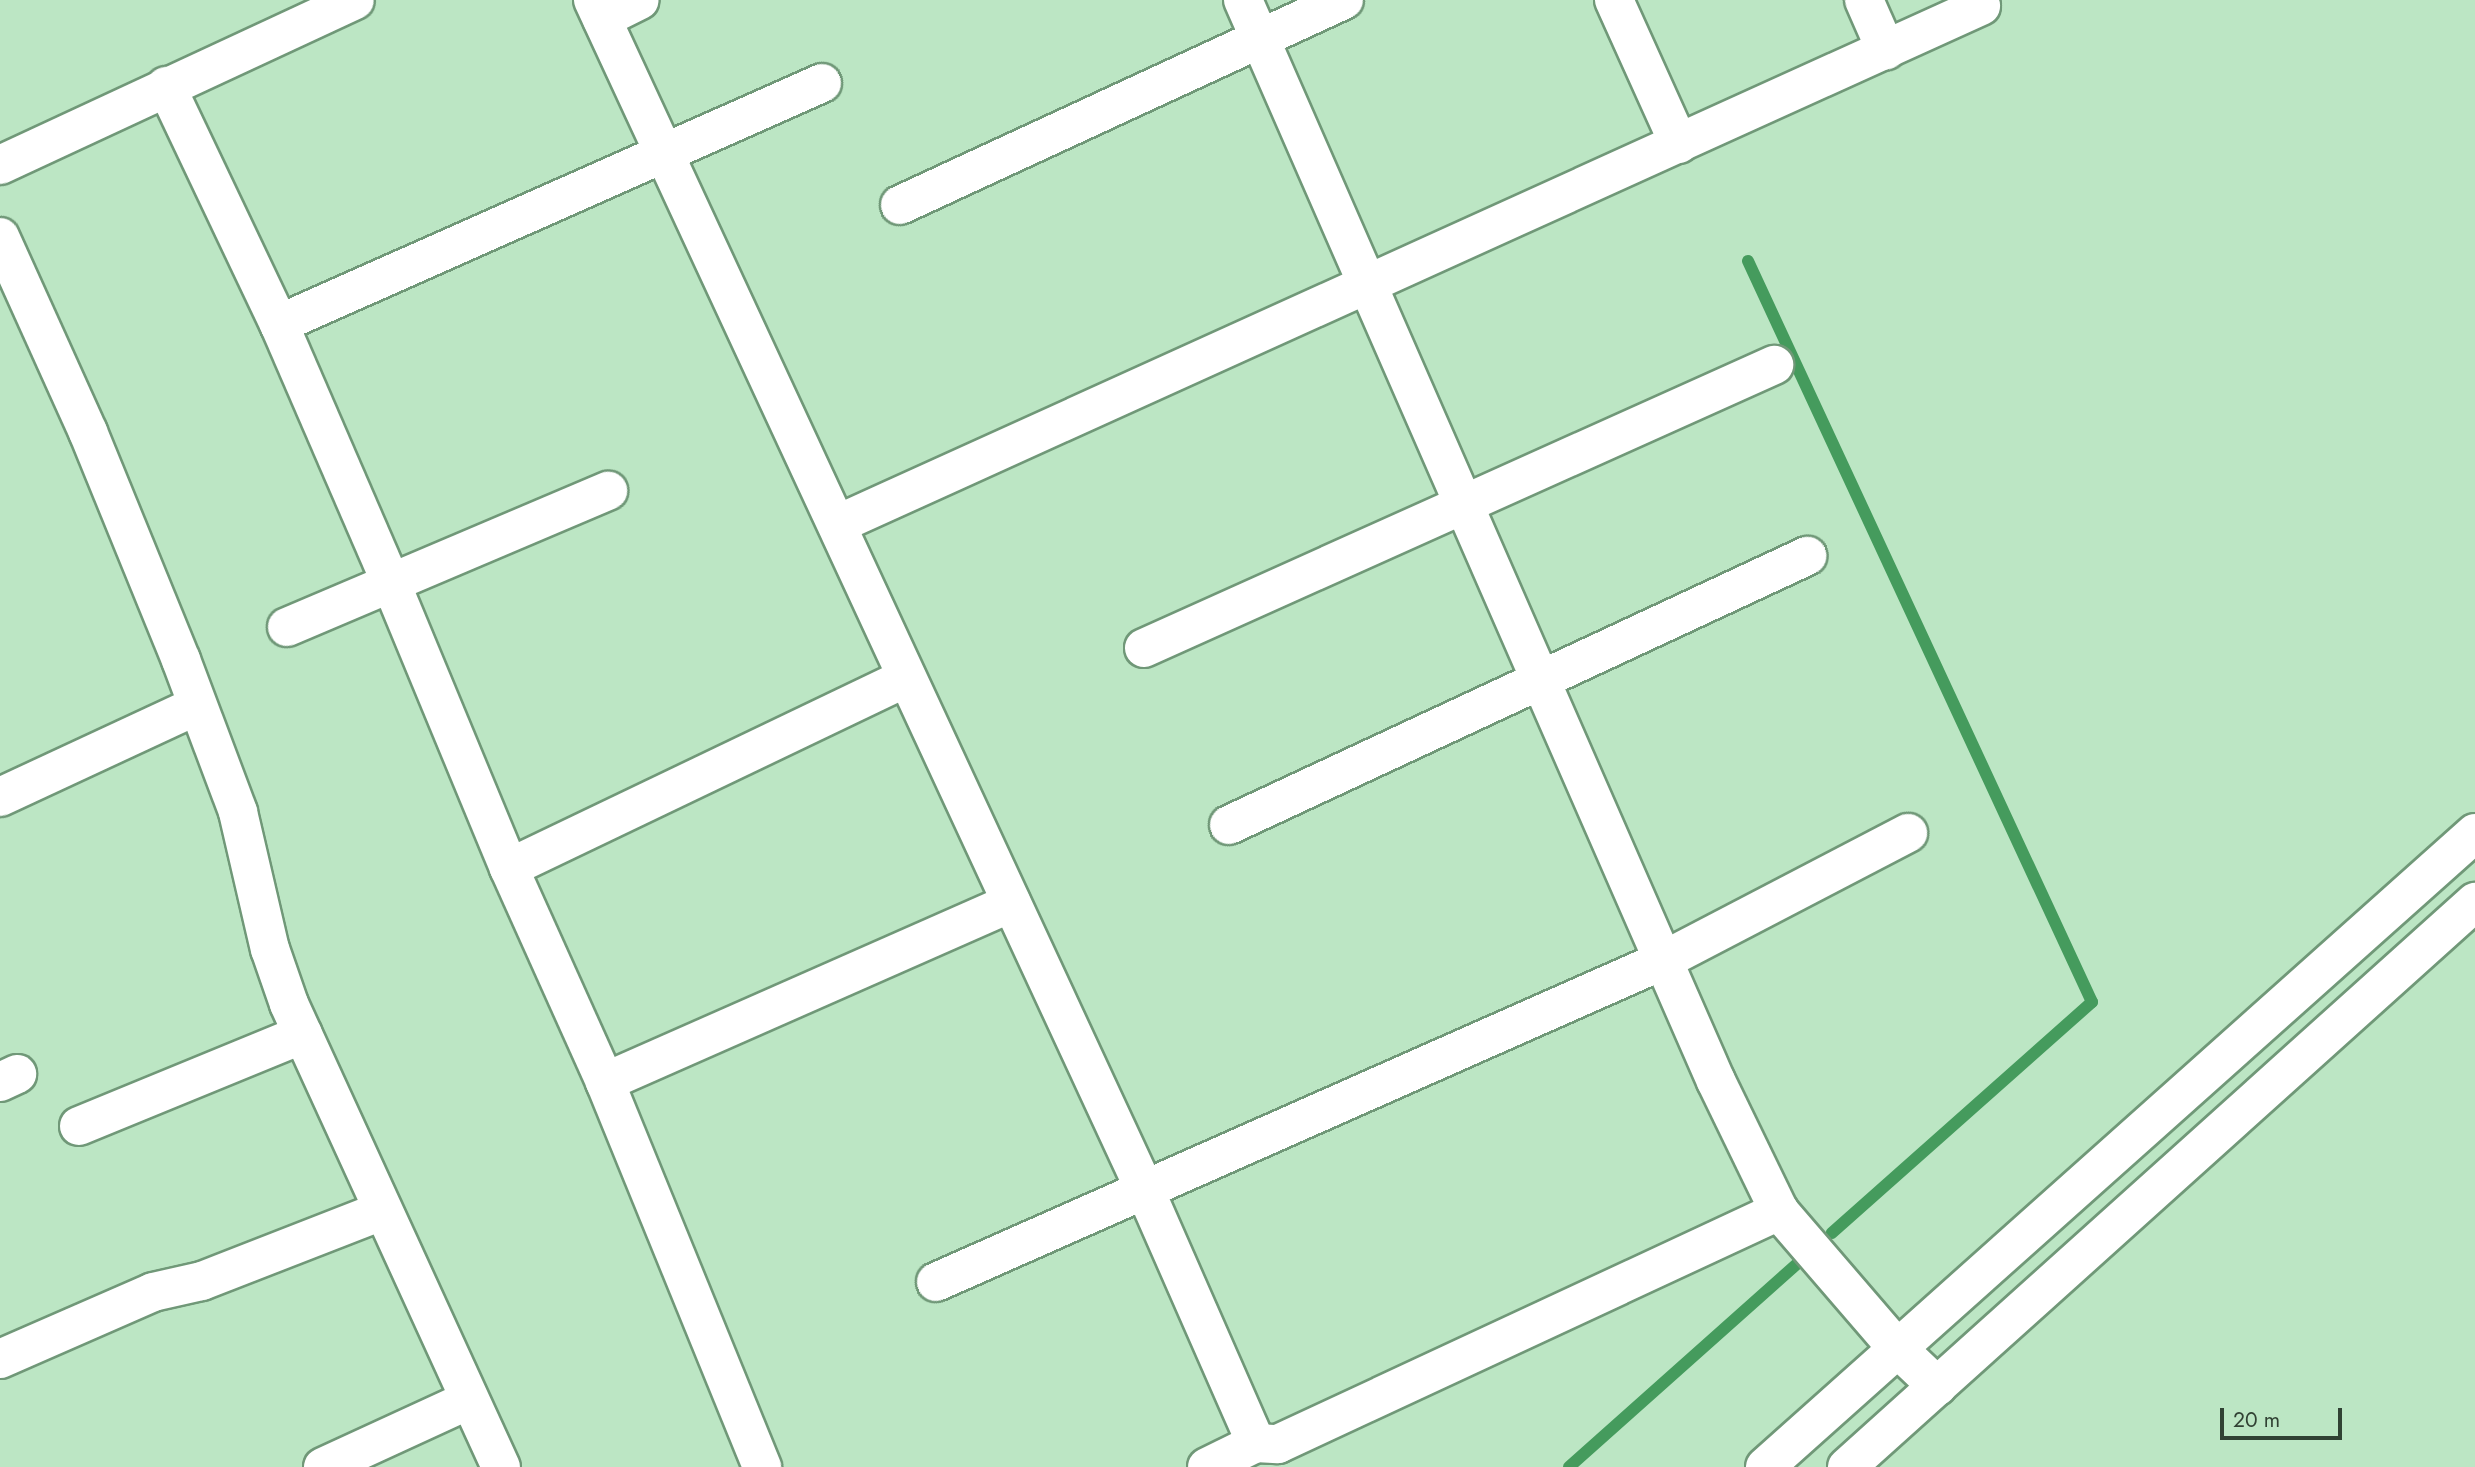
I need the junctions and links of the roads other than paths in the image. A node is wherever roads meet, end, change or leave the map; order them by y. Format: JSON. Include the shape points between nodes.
{"nodes":[{"id":1,"x":355,"y":0,"type":"edge"},
{"id":2,"x":640,"y":0,"type":"edge"},
{"id":3,"x":1242,"y":0,"type":"edge"},
{"id":4,"x":1344,"y":0,"type":"edge"},
{"id":5,"x":1614,"y":0,"type":"edge"},
{"id":6,"x":1864,"y":0,"type":"edge"},
{"id":7,"x":1981,"y":6,"type":"dead end"},
{"id":8,"x":598,"y":10,"type":"edge"},
{"id":9,"x":1260,"y":39,"type":"junction"},
{"id":10,"x":1886,"y":50,"type":"junction"},
{"id":11,"x":822,"y":83,"type":"dead end"},
{"id":12,"x":166,"y":86,"type":"junction"},
{"id":13,"x":1679,"y":144,"type":"junction"},
{"id":14,"x":664,"y":153,"type":"junction"},
{"id":15,"x":0,"y":165,"type":"edge"},
{"id":16,"x":900,"y":205,"type":"dead end"},
{"id":17,"x":0,"y":237,"type":"edge"},
{"id":18,"x":1367,"y":281,"type":"junction"},
{"id":19,"x":279,"y":324,"type":"junction"},
{"id":20,"x":1773,"y":365,"type":"dead end"},
{"id":21,"x":608,"y":491,"type":"dead end"},
{"id":22,"x":1466,"y":501,"type":"junction"},
{"id":23,"x":838,"y":524,"type":"junction"},
{"id":24,"x":1807,"y":556,"type":"dead end"},
{"id":25,"x":391,"y":583,"type":"junction"},
{"id":26,"x":287,"y":627,"type":"dead end"},
{"id":27,"x":1144,"y":648,"type":"dead end"},
{"id":28,"x":905,"y":678,"type":"junction"},
{"id":29,"x":1543,"y":681,"type":"junction"},
{"id":30,"x":196,"y":706,"type":"junction"},
{"id":31,"x":0,"y":797,"type":"edge"},
{"id":32,"x":1229,"y":825,"type":"dead end"},
{"id":33,"x":1908,"y":833,"type":"dead end"},
{"id":34,"x":2475,"y":833,"type":"edge"},
{"id":35,"x":509,"y":868,"type":"junction"},
{"id":36,"x":2475,"y":902,"type":"edge"},
{"id":37,"x":1011,"y":903,"type":"junction"},
{"id":38,"x":1666,"y":959,"type":"junction"},
{"id":39,"x":303,"y":1034,"type":"junction"},
{"id":40,"x":606,"y":1082,"type":"junction"},
{"id":41,"x":79,"y":1126,"type":"dead end"},
{"id":42,"x":1144,"y":1188,"type":"junction"},
{"id":43,"x":382,"y":1211,"type":"junction"},
{"id":44,"x":1779,"y":1211,"type":"junction"},
{"id":45,"x":936,"y":1282,"type":"dead end"},
{"id":46,"x":1896,"y":1347,"type":"junction"},
{"id":47,"x":0,"y":1359,"type":"edge"},
{"id":48,"x":1937,"y":1386,"type":"junction"},
{"id":49,"x":469,"y":1400,"type":"junction"},
{"id":50,"x":1256,"y":1443,"type":"junction"},
{"id":51,"x":323,"y":1467,"type":"edge"},
{"id":52,"x":501,"y":1467,"type":"edge"},
{"id":53,"x":762,"y":1467,"type":"edge"},
{"id":54,"x":1207,"y":1467,"type":"edge"},
{"id":55,"x":1765,"y":1467,"type":"edge"},
{"id":56,"x":1847,"y":1467,"type":"edge"}],
"edges":[{"from":1,"to":12,"type":"main road"},
{"from":2,"to":8,"type":"main road"},
{"from":3,"to":9,"type":"main road"},
{"from":4,"to":9,"type":"main road"},
{"from":5,"to":13,"type":"main road"},
{"from":6,"to":10,"type":"main road"},
{"from":7,"to":10,"type":"main road"},
{"from":8,"to":14,"type":"main road"},
{"from":9,"to":16,"type":"main road"},
{"from":9,"to":18,"type":"main road"},
{"from":10,"to":13,"type":"main road"},
{"from":11,"to":14,"type":"main road"},
{"from":12,"to":15,"type":"main road"},
{"from":12,"to":19,"type":"main road"},
{"from":13,"to":18,"type":"main road"},
{"from":14,"to":19,"type":"main road"},
{"from":14,"to":23,"type":"main road","via":[[777,403]]},
{"from":17,"to":30,"type":"main road","via":[[93,445]]},
{"from":18,"to":22,"type":"main road"},
{"from":18,"to":23,"type":"main road"},
{"from":19,"to":25,"type":"main road"},
{"from":20,"to":22,"type":"main road"},
{"from":21,"to":25,"type":"main road"},
{"from":22,"to":27,"type":"main road"},
{"from":22,"to":29,"type":"main road"},
{"from":23,"to":28,"type":"main road"},
{"from":24,"to":29,"type":"main road"},
{"from":25,"to":26,"type":"main road"},
{"from":25,"to":35,"type":"main road"},
{"from":28,"to":35,"type":"main road"},
{"from":28,"to":37,"type":"main road"},
{"from":29,"to":32,"type":"main road"},
{"from":29,"to":38,"type":"main road"},
{"from":30,"to":31,"type":"main road"},
{"from":30,"to":39,"type":"main road","via":[[238,812],[270,949]]},
{"from":33,"to":38,"type":"main road"},
{"from":34,"to":46,"type":"main road"},
{"from":35,"to":40,"type":"main road"},
{"from":36,"to":48,"type":"main road"},
{"from":37,"to":40,"type":"main road"},
{"from":37,"to":42,"type":"main road"},
{"from":38,"to":42,"type":"main road"},
{"from":38,"to":44,"type":"main road","via":[[1716,1081]]},
{"from":39,"to":41,"type":"main road"},
{"from":39,"to":43,"type":"main road"},
{"from":40,"to":53,"type":"main road"},
{"from":42,"to":45,"type":"main road"},
{"from":42,"to":50,"type":"main road"},
{"from":43,"to":47,"type":"main road","via":[[202,1281],[153,1292]]},
{"from":43,"to":49,"type":"main road"},
{"from":44,"to":46,"type":"main road"},
{"from":44,"to":50,"type":"main road","via":[[1278,1444]]},
{"from":46,"to":48,"type":"main road"},
{"from":46,"to":55,"type":"main road"},
{"from":48,"to":56,"type":"main road"},
{"from":49,"to":51,"type":"main road"},
{"from":49,"to":52,"type":"main road"},
{"from":50,"to":54,"type":"main road"}]}
